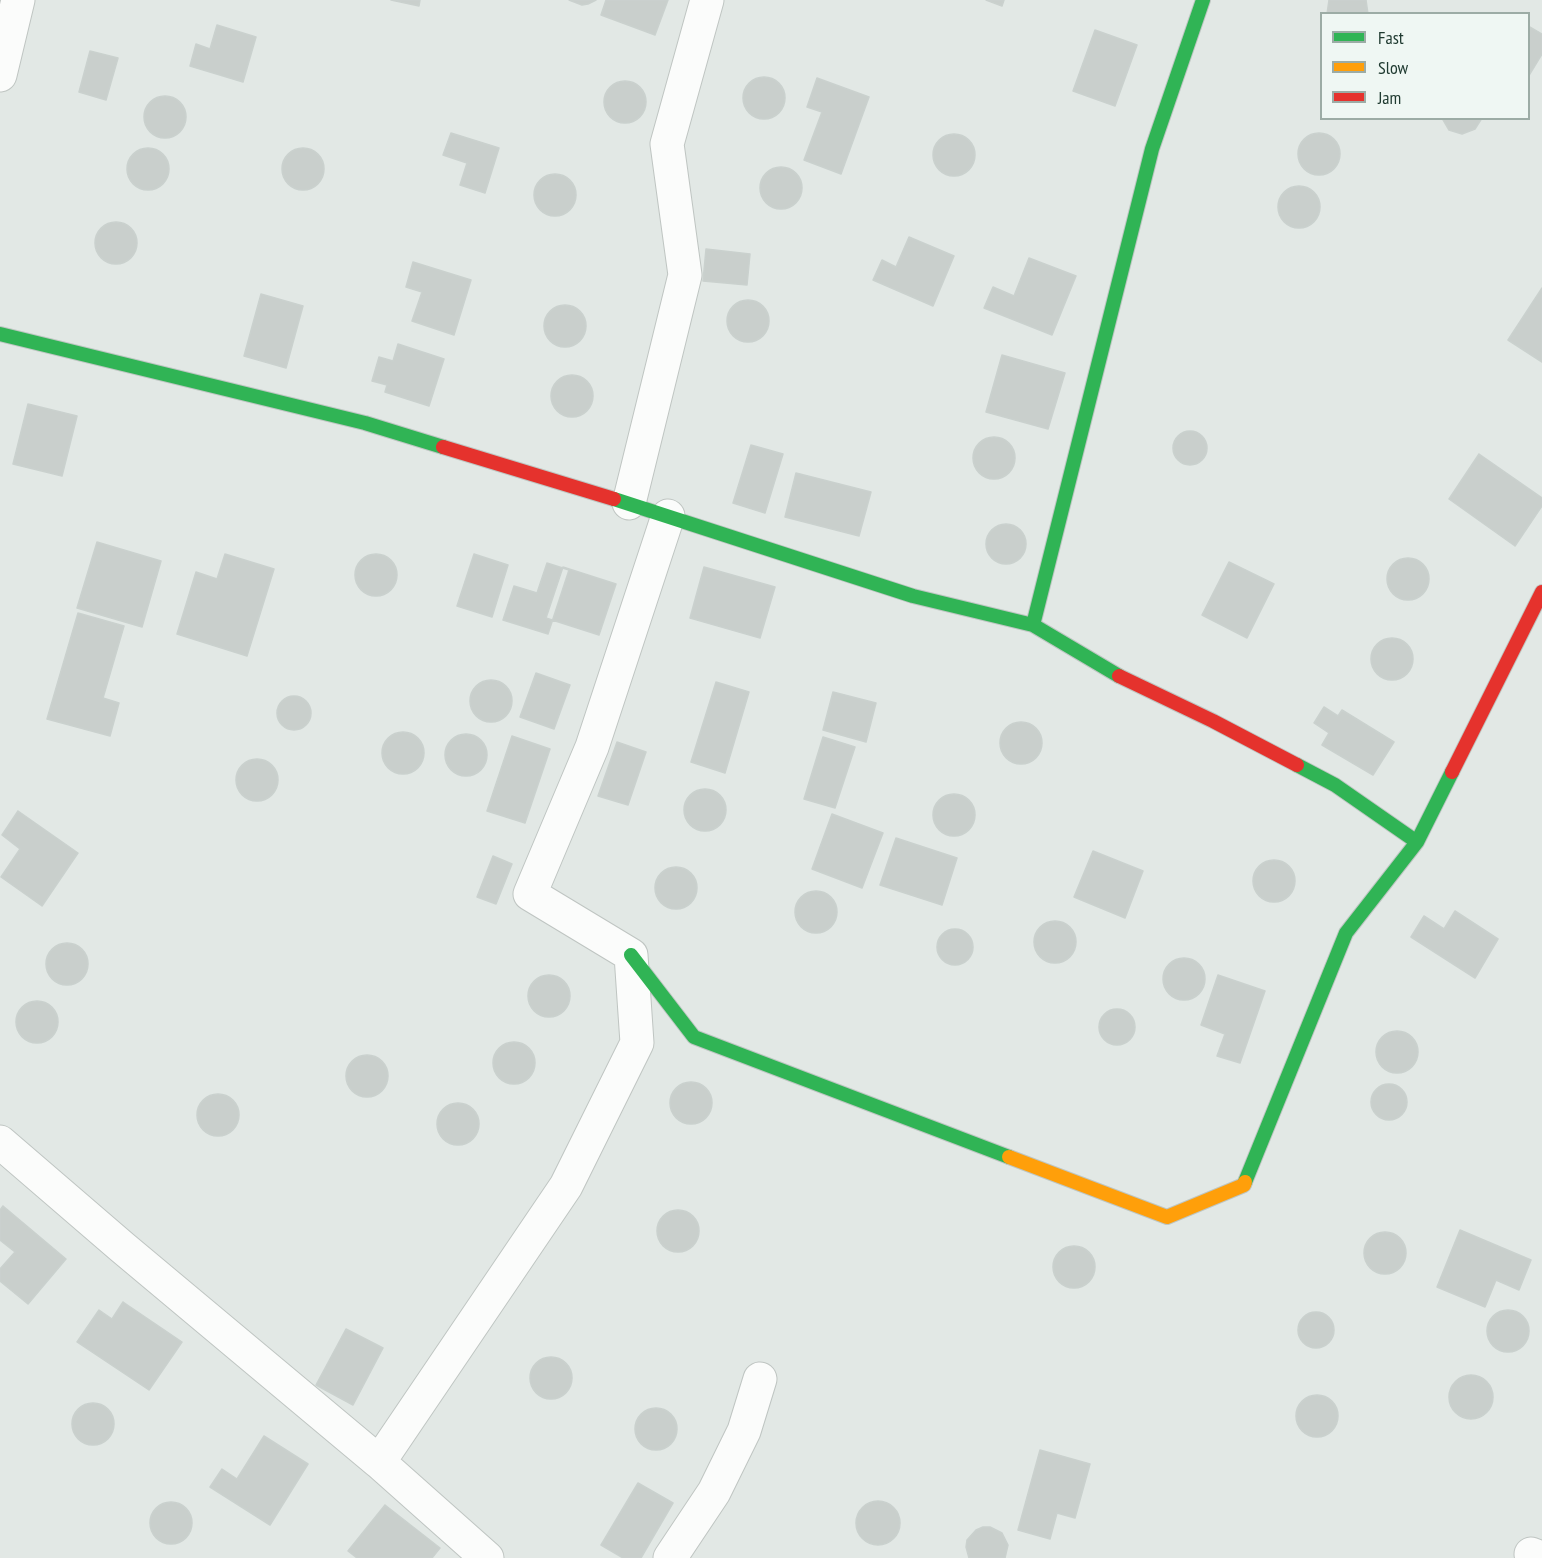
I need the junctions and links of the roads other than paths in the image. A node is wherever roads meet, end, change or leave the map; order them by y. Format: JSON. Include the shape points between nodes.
{"nodes":[{"id":1,"x":18,"y":0,"type":"edge"},
{"id":2,"x":706,"y":0,"type":"edge"},
{"id":3,"x":1203,"y":0,"type":"edge"},
{"id":4,"x":0,"y":75,"type":"edge"},
{"id":5,"x":0,"y":334,"type":"edge"},
{"id":6,"x":629,"y":503,"type":"junction"},
{"id":7,"x":668,"y":516,"type":"junction"},
{"id":8,"x":1542,"y":592,"type":"edge"},
{"id":9,"x":1033,"y":625,"type":"junction"},
{"id":10,"x":1417,"y":842,"type":"junction"},
{"id":11,"x":630,"y":955,"type":"junction"},
{"id":12,"x":0,"y":1142,"type":"edge"},
{"id":13,"x":760,"y":1379,"type":"dead end"},
{"id":14,"x":379,"y":1462,"type":"junction"},
{"id":15,"x":487,"y":1558,"type":"edge"},
{"id":16,"x":670,"y":1558,"type":"edge"}],
"edges":[{"from":1,"to":4,"type":"street"},
{"from":2,"to":6,"type":"street","via":[[667,144],[686,275]]},
{"from":3,"to":9,"type":"street","via":[[1152,149]]},
{"from":5,"to":6,"type":"street","via":[[365,423]]},
{"from":6,"to":7,"type":"street"},
{"from":7,"to":9,"type":"street","via":[[913,596]]},
{"from":7,"to":11,"type":"street","via":[[592,747],[530,894]]},
{"from":8,"to":10,"type":"street"},
{"from":9,"to":10,"type":"street","via":[[1125,680],[1335,785]]},
{"from":10,"to":11,"type":"street","via":[[1346,933],[1244,1185],[1167,1217],[694,1037]]},
{"from":11,"to":14,"type":"street","via":[[637,1043],[566,1186]]},
{"from":12,"to":14,"type":"street"},
{"from":13,"to":16,"type":"street","via":[[744,1431],[714,1492]]},
{"from":14,"to":15,"type":"street"}]}
